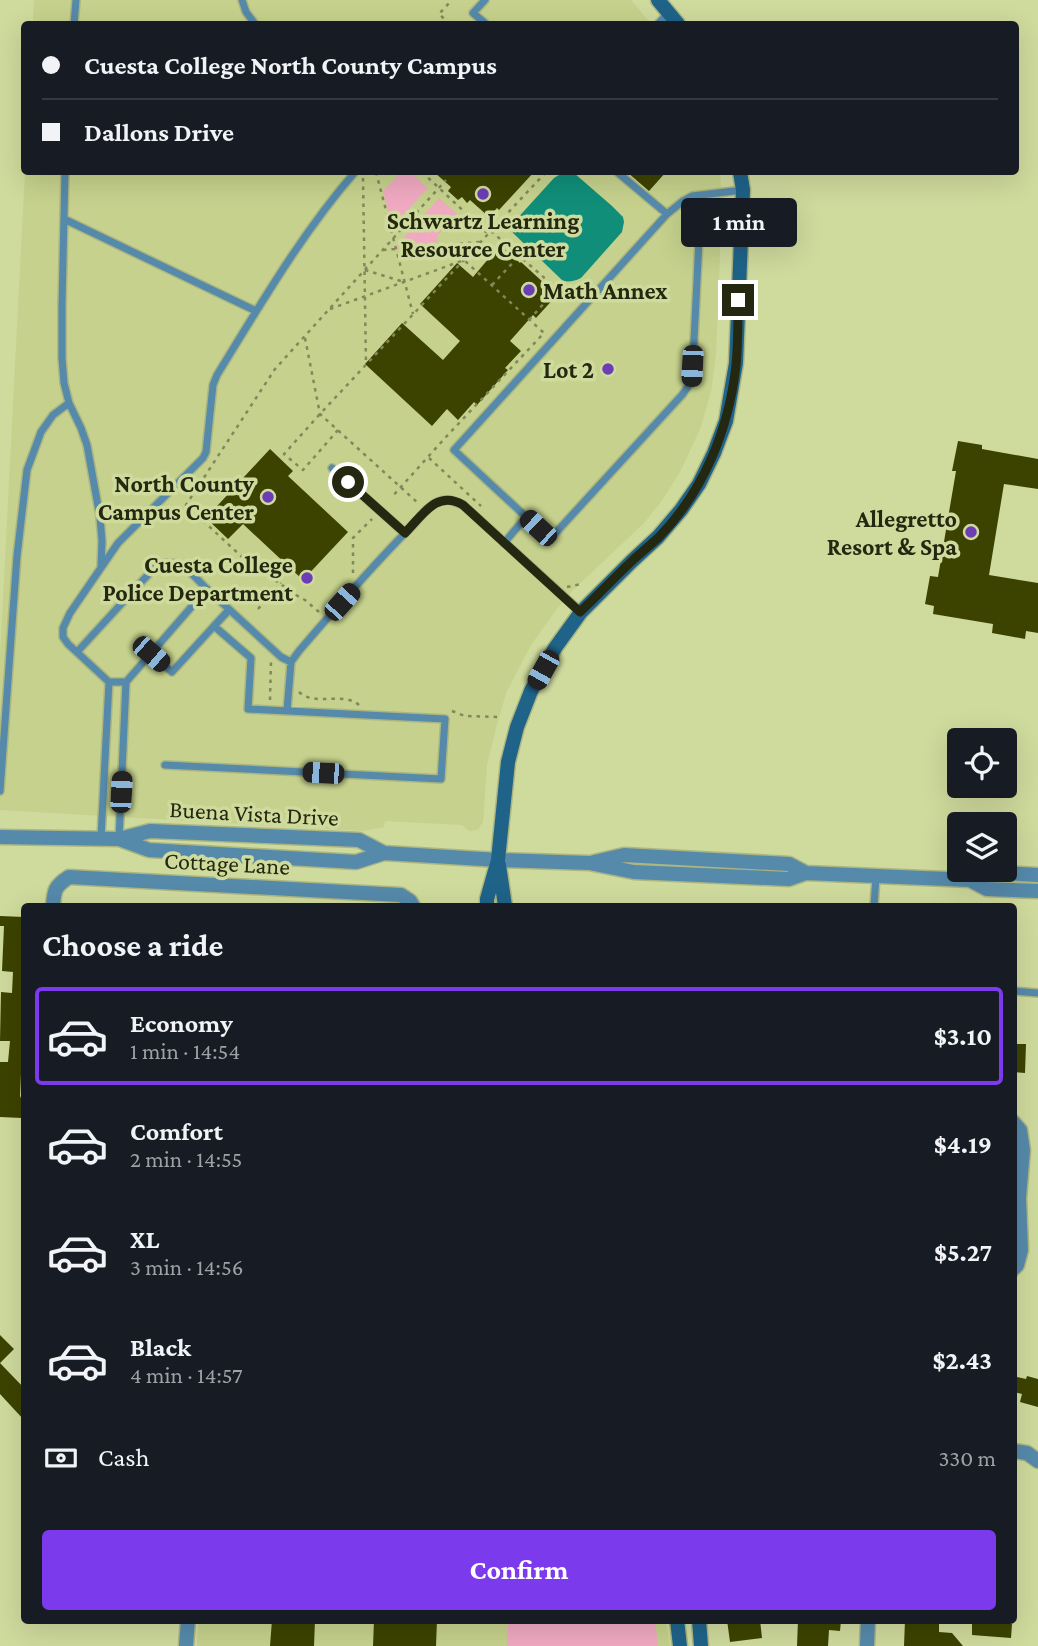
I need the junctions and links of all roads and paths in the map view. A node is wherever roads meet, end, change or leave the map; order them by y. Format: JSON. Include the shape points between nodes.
{"nodes":[{"id":1,"x":76,"y":0,"type":"edge"},
{"id":2,"x":242,"y":0,"type":"edge"},
{"id":3,"x":452,"y":0,"type":"edge"},
{"id":4,"x":485,"y":0,"type":"edge"},
{"id":5,"x":658,"y":0,"type":"edge"},
{"id":6,"x":673,"y":19,"type":"edge"},
{"id":7,"x":74,"y":21,"type":"edge"},
{"id":8,"x":253,"y":21,"type":"edge"},
{"id":9,"x":446,"y":21,"type":"edge"},
{"id":10,"x":482,"y":21,"type":"edge"},
{"id":11,"x":65,"y":175,"type":"edge"},
{"id":12,"x":352,"y":175,"type":"edge"},
{"id":13,"x":363,"y":175,"type":"edge"},
{"id":14,"x":377,"y":175,"type":"edge"},
{"id":15,"x":425,"y":175,"type":"edge"},
{"id":16,"x":543,"y":175,"type":"edge"},
{"id":17,"x":621,"y":175,"type":"edge"},
{"id":18,"x":740,"y":175,"type":"edge"},
{"id":19,"x":446,"y":180,"type":"dead end"},
{"id":20,"x":439,"y":188,"type":"junction"},
{"id":21,"x":743,"y":190,"type":"junction"},
{"id":22,"x":683,"y":201,"type":"junction"},
{"id":23,"x":667,"y":214,"type":"junction"},
{"id":24,"x":64,"y":219,"type":"junction"},
{"id":25,"x":490,"y":232,"type":"junction"},
{"id":26,"x":393,"y":239,"type":"junction"},
{"id":27,"x":480,"y":242,"type":"junction"},
{"id":28,"x":396,"y":249,"type":"junction"},
{"id":29,"x":383,"y":250,"type":"junction"},
{"id":30,"x":519,"y":256,"type":"junction"},
{"id":31,"x":464,"y":260,"type":"junction"},
{"id":32,"x":365,"y":270,"type":"junction"},
{"id":33,"x":404,"y":282,"type":"junction"},
{"id":34,"x":492,"y":285,"type":"junction"},
{"id":35,"x":557,"y":289,"type":"junction"},
{"id":36,"x":365,"y":296,"type":"junction"},
{"id":37,"x":330,"y":309,"type":"junction"},
{"id":38,"x":580,"y":310,"type":"junction"},
{"id":39,"x":256,"y":311,"type":"junction"},
{"id":40,"x":413,"y":314,"type":"junction"},
{"id":41,"x":530,"y":320,"type":"junction"},
{"id":42,"x":304,"y":337,"type":"junction"},
{"id":43,"x":366,"y":364,"type":"junction"},
{"id":44,"x":69,"y":403,"type":"junction"},
{"id":45,"x":320,"y":414,"type":"junction"},
{"id":46,"x":338,"y":430,"type":"junction"},
{"id":47,"x":428,"y":457,"type":"junction"},
{"id":48,"x":332,"y":468,"type":"dead end"},
{"id":49,"x":401,"y":487,"type":"junction"},
{"id":50,"x":391,"y":498,"type":"dead end"},
{"id":51,"x":421,"y":505,"type":"dead end"},
{"id":52,"x":485,"y":509,"type":"dead end"},
{"id":53,"x":526,"y":517,"type":"junction"},
{"id":54,"x":372,"y":519,"type":"dead end"},
{"id":55,"x":405,"y":533,"type":"junction"},
{"id":56,"x":504,"y":543,"type":"junction"},
{"id":57,"x":101,"y":567,"type":"junction"},
{"id":58,"x":354,"y":573,"type":"dead end"},
{"id":59,"x":281,"y":583,"type":"junction"},
{"id":60,"x":207,"y":589,"type":"junction"},
{"id":61,"x":258,"y":609,"type":"dead end"},
{"id":62,"x":229,"y":610,"type":"junction"},
{"id":63,"x":580,"y":612,"type":"junction"},
{"id":64,"x":321,"y":615,"type":"dead end"},
{"id":65,"x":214,"y":626,"type":"junction"},
{"id":66,"x":77,"y":652,"type":"junction"},
{"id":67,"x":151,"y":654,"type":"junction"},
{"id":68,"x":263,"y":655,"type":"dead end"},
{"id":69,"x":291,"y":662,"type":"junction"},
{"id":70,"x":109,"y":682,"type":"junction"},
{"id":71,"x":126,"y":682,"type":"junction"},
{"id":72,"x":298,"y":685,"type":"dead end"},
{"id":73,"x":360,"y":706,"type":"dead end"},
{"id":74,"x":269,"y":710,"type":"junction"},
{"id":75,"x":451,"y":710,"type":"dead end"},
{"id":76,"x":288,"y":711,"type":"junction"},
{"id":77,"x":501,"y":717,"type":"dead end"},
{"id":78,"x":166,"y":765,"type":"dead end"},
{"id":79,"x":0,"y":792,"type":"edge"},
{"id":80,"x":0,"y":837,"type":"edge"},
{"id":81,"x":101,"y":838,"type":"junction"},
{"id":82,"x":119,"y":839,"type":"junction"},
{"id":83,"x":384,"y":853,"type":"junction"},
{"id":84,"x":498,"y":860,"type":"junction"},
{"id":85,"x":1017,"y":874,"type":"edge"},
{"id":86,"x":1038,"y":875,"type":"edge"},
{"id":87,"x":876,"y":877,"type":"junction"},
{"id":88,"x":947,"y":879,"type":"edge"},
{"id":89,"x":974,"y":882,"type":"edge"},
{"id":90,"x":1038,"y":891,"type":"edge"},
{"id":91,"x":53,"y":903,"type":"edge"},
{"id":92,"x":411,"y":903,"type":"edge"},
{"id":93,"x":487,"y":903,"type":"edge"},
{"id":94,"x":505,"y":903,"type":"edge"},
{"id":95,"x":874,"y":903,"type":"edge"},
{"id":96,"x":1017,"y":991,"type":"edge"},
{"id":97,"x":1038,"y":993,"type":"edge"},
{"id":98,"x":1017,"y":1127,"type":"edge"},
{"id":99,"x":1017,"y":1265,"type":"edge"},
{"id":100,"x":1017,"y":1452,"type":"edge"},
{"id":101,"x":1038,"y":1461,"type":"edge"},
{"id":102,"x":188,"y":1624,"type":"edge"},
{"id":103,"x":677,"y":1624,"type":"edge"},
{"id":104,"x":699,"y":1624,"type":"edge"},
{"id":105,"x":867,"y":1624,"type":"edge"},
{"id":106,"x":186,"y":1646,"type":"edge"},
{"id":107,"x":680,"y":1646,"type":"edge"},
{"id":108,"x":701,"y":1646,"type":"edge"},
{"id":109,"x":867,"y":1646,"type":"edge"}],
"edges":[{"from":1,"to":7,"type":"lane"},
{"from":2,"to":8,"type":"lane"},
{"from":3,"to":9,"type":"path","via":[[439,15]]},
{"from":4,"to":10,"type":"lane","via":[[473,13]]},
{"from":5,"to":6,"type":"street"},
{"from":11,"to":24,"type":"lane"},
{"from":12,"to":39,"type":"lane"},
{"from":13,"to":32,"type":"path"},
{"from":14,"to":26,"type":"path"},
{"from":15,"to":20,"type":"path"},
{"from":16,"to":25,"type":"path"},
{"from":17,"to":23,"type":"lane"},
{"from":18,"to":21,"type":"street"},
{"from":19,"to":20,"type":"path"},
{"from":20,"to":25,"type":"path"},
{"from":20,"to":26,"type":"path"},
{"from":21,"to":22,"type":"lane"},
{"from":21,"to":63,"type":"street","via":[[736,363],[726,421],[714,453],[681,510]]},
{"from":22,"to":23,"type":"lane"},
{"from":22,"to":53,"type":"lane","via":[[699,240],[692,381],[550,538]]},
{"from":23,"to":38,"type":"lane"},
{"from":24,"to":39,"type":"lane"},
{"from":24,"to":44,"type":"lane","via":[[62,358]]},
{"from":25,"to":27,"type":"path"},
{"from":25,"to":30,"type":"path"},
{"from":26,"to":28,"type":"path"},
{"from":26,"to":29,"type":"path"},
{"from":27,"to":28,"type":"path"},
{"from":27,"to":31,"type":"path"},
{"from":28,"to":29,"type":"path"},
{"from":28,"to":33,"type":"path"},
{"from":29,"to":32,"type":"path"},
{"from":30,"to":34,"type":"path"},
{"from":30,"to":35,"type":"path"},
{"from":31,"to":33,"type":"path"},
{"from":31,"to":34,"type":"path"},
{"from":31,"to":40,"type":"path"},
{"from":32,"to":33,"type":"path"},
{"from":32,"to":36,"type":"path"},
{"from":32,"to":37,"type":"path"},
{"from":33,"to":36,"type":"path"},
{"from":33,"to":40,"type":"path"},
{"from":34,"to":41,"type":"path"},
{"from":35,"to":38,"type":"path"},
{"from":35,"to":41,"type":"path"},
{"from":36,"to":37,"type":"path"},
{"from":36,"to":43,"type":"path"},
{"from":37,"to":42,"type":"path"},
{"from":38,"to":53,"type":"lane","via":[[454,450]]},
{"from":39,"to":57,"type":"lane","via":[[213,385],[203,458],[118,543]]},
{"from":40,"to":43,"type":"path"},
{"from":41,"to":47,"type":"path","via":[[544,333]]},
{"from":42,"to":45,"type":"path"},
{"from":42,"to":59,"type":"path","via":[[275,369],[186,505],[241,556]]},
{"from":43,"to":45,"type":"path"},
{"from":44,"to":57,"type":"lane","via":[[87,445],[103,541]]},
{"from":44,"to":79,"type":"lane","via":[[41,432],[27,470]]},
{"from":45,"to":46,"type":"path"},
{"from":45,"to":46,"type":"path","via":[[284,454],[303,470]]},
{"from":46,"to":49,"type":"path"},
{"from":47,"to":49,"type":"path"},
{"from":47,"to":52,"type":"path"},
{"from":48,"to":55,"type":"lane"},
{"from":49,"to":50,"type":"path"},
{"from":49,"to":51,"type":"path"},
{"from":53,"to":56,"type":"lane"},
{"from":54,"to":58,"type":"path","via":[[354,538]]},
{"from":55,"to":56,"type":"lane","via":[[431,506],[447,500],[463,505]]},
{"from":55,"to":69,"type":"lane"},
{"from":56,"to":63,"type":"lane"},
{"from":57,"to":66,"type":"lane","via":[[63,628],[63,637]]},
{"from":59,"to":61,"type":"path"},
{"from":59,"to":64,"type":"path"},
{"from":60,"to":62,"type":"lane"},
{"from":60,"to":66,"type":"lane","via":[[174,562],[157,565]]},
{"from":60,"to":67,"type":"lane"},
{"from":62,"to":65,"type":"lane"},
{"from":62,"to":69,"type":"lane"},
{"from":63,"to":84,"type":"street","via":[[531,691],[517,727]]},
{"from":65,"to":67,"type":"lane","via":[[172,672]]},
{"from":65,"to":74,"type":"lane","via":[[251,658],[248,709]]},
{"from":66,"to":70,"type":"lane"},
{"from":67,"to":71,"type":"lane"},
{"from":68,"to":74,"type":"path","via":[[272,662]]},
{"from":69,"to":76,"type":"lane"},
{"from":70,"to":71,"type":"lane"},
{"from":70,"to":81,"type":"lane"},
{"from":71,"to":82,"type":"lane"},
{"from":72,"to":73,"type":"path","via":[[308,698],[352,699]]},
{"from":74,"to":76,"type":"lane"},
{"from":75,"to":77,"type":"path","via":[[465,716]]},
{"from":76,"to":78,"type":"lane","via":[[445,719],[441,779]]},
{"from":80,"to":81,"type":"street","name":"Buena Vista Drive"},
{"from":81,"to":82,"type":"street","name":"Buena Vista Drive"},
{"from":82,"to":83,"type":"street","name":"Buena Vista Drive","via":[[149,850],[356,862]]},
{"from":82,"to":83,"type":"street","name":"Buena Vista Drive","via":[[150,831],[359,840]]},
{"from":83,"to":84,"type":"street","name":"Buena Vista Drive"},
{"from":84,"to":87,"type":"street","name":"Buena Vista Drive","via":[[789,879],[806,873]]},
{"from":84,"to":93,"type":"street"},
{"from":84,"to":94,"type":"street"},
{"from":85,"to":86,"type":"street","name":"Buena Vista Drive"},
{"from":87,"to":88,"type":"street","name":"Buena Vista Drive"},
{"from":87,"to":95,"type":"lane"},
{"from":89,"to":90,"type":"street","name":"Buena Vista Drive","via":[[987,889]]},
{"from":91,"to":92,"type":"street","name":"Cottage Lane","via":[[54,891],[69,877],[401,895]]},
{"from":96,"to":97,"type":"lane"},
{"from":98,"to":99,"type":"street","via":[[1023,1150]]},
{"from":100,"to":101,"type":"street"},
{"from":102,"to":106,"type":"street"},
{"from":103,"to":107,"type":"street"},
{"from":104,"to":108,"type":"street"},
{"from":105,"to":109,"type":"street"}]}
